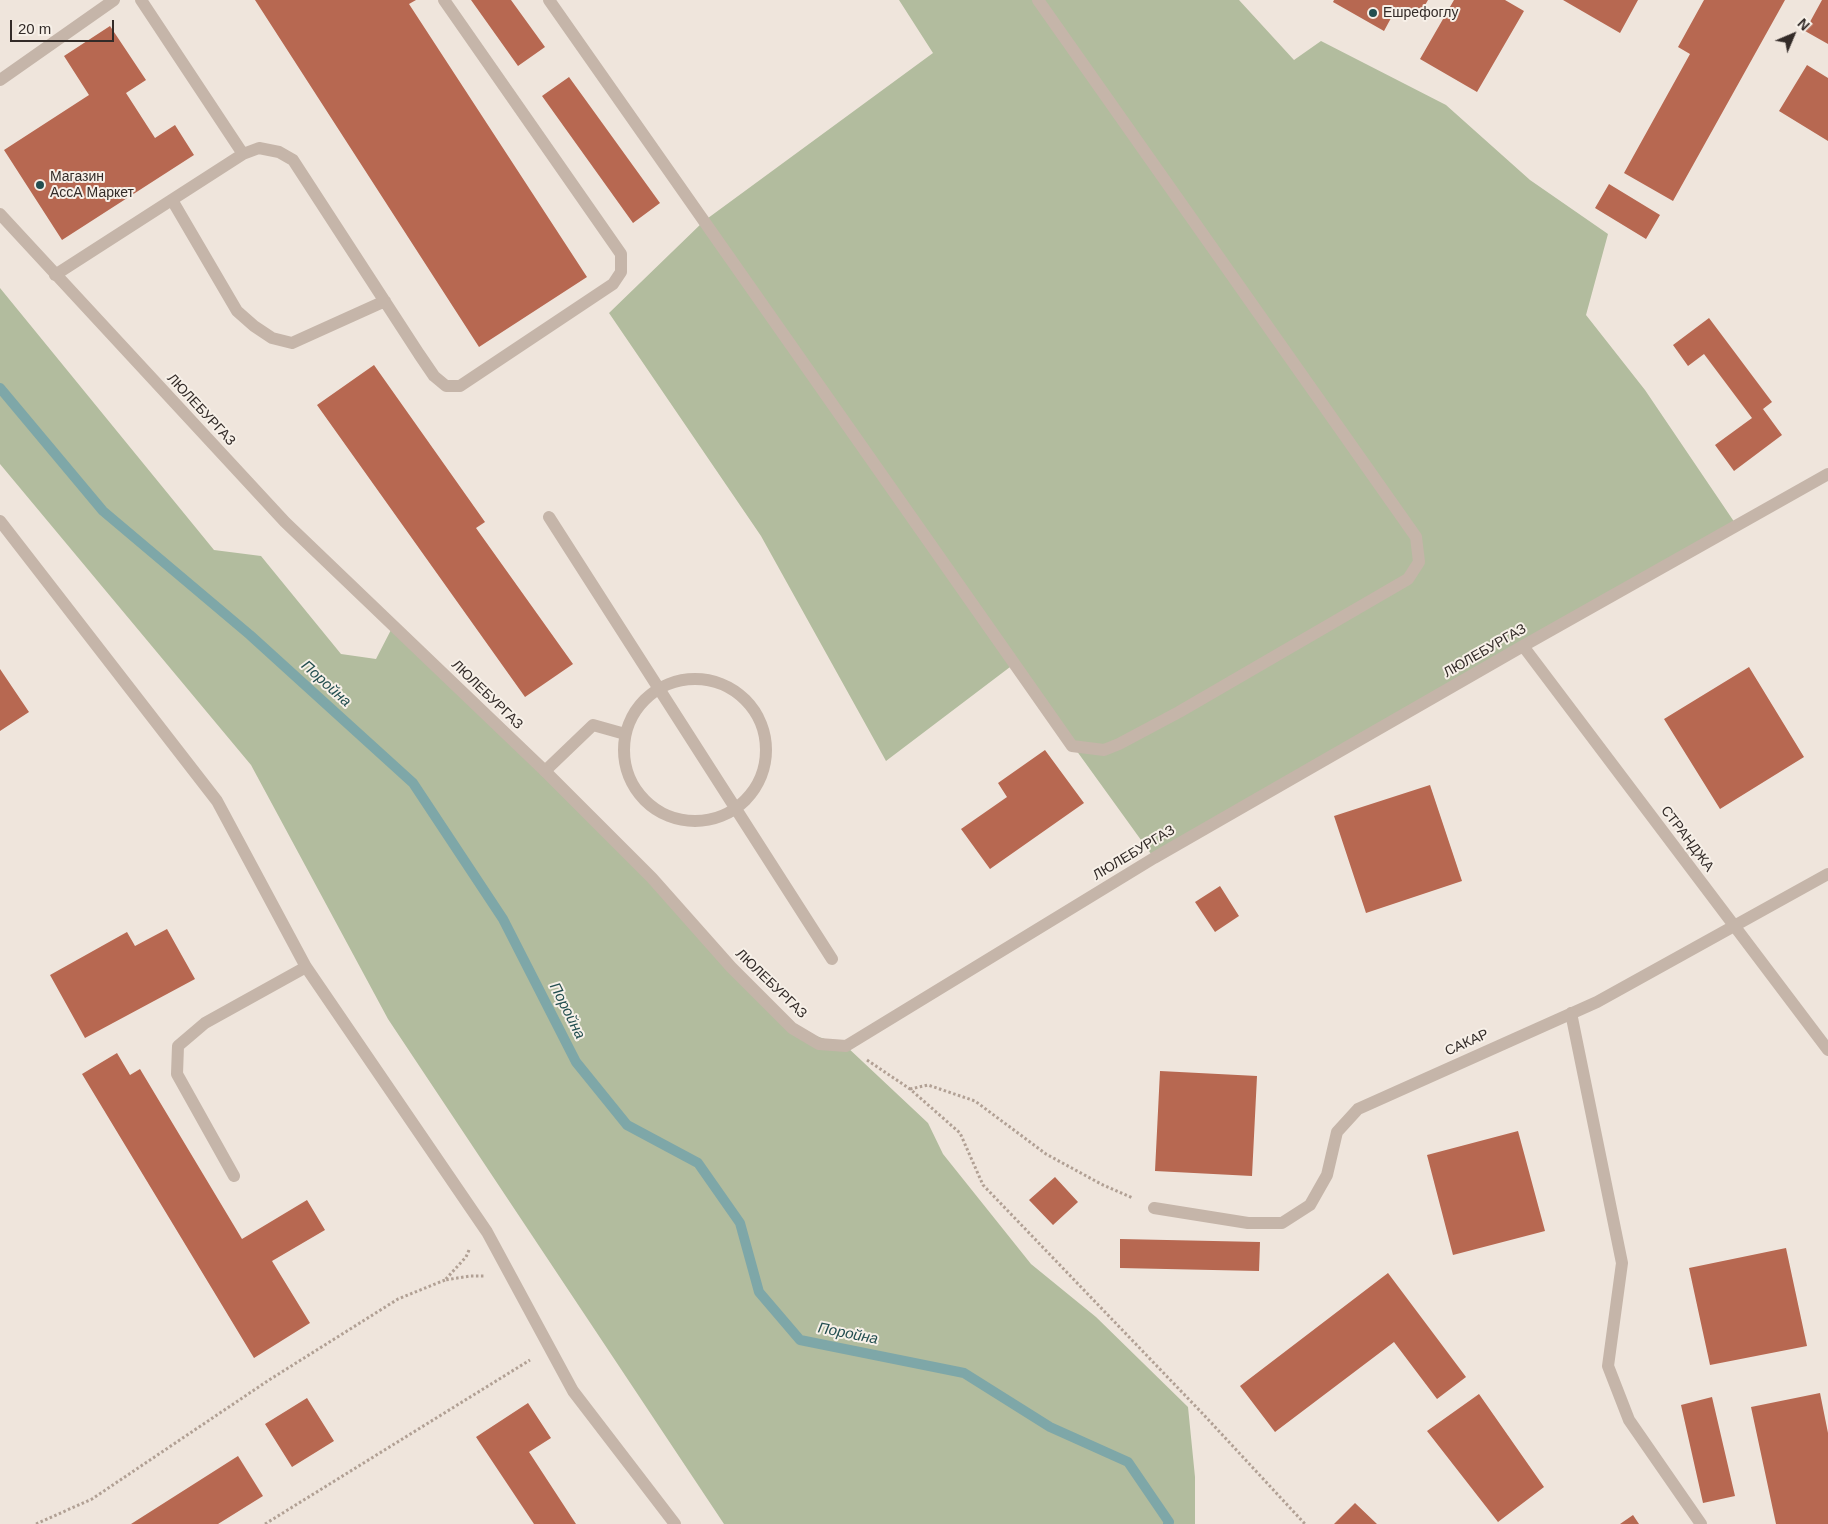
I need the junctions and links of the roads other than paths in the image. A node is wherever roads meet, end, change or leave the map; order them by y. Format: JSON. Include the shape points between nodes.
{"nodes":[{"id":1,"x":114,"y":0,"type":"edge"},
{"id":2,"x":141,"y":0,"type":"edge"},
{"id":3,"x":444,"y":0,"type":"edge"},
{"id":4,"x":549,"y":0,"type":"edge"},
{"id":5,"x":1038,"y":0,"type":"edge"},
{"id":6,"x":99,"y":4,"type":"edge"},
{"id":7,"x":0,"y":80,"type":"edge"},
{"id":8,"x":243,"y":154,"type":"junction"},
{"id":9,"x":172,"y":200,"type":"junction"},
{"id":10,"x":0,"y":214,"type":"edge"},
{"id":11,"x":55,"y":275,"type":"junction"},
{"id":12,"x":385,"y":301,"type":"junction"},
{"id":13,"x":1828,"y":474,"type":"edge"},
{"id":14,"x":549,"y":517,"type":"dead end"},
{"id":15,"x":0,"y":522,"type":"edge"},
{"id":16,"x":1523,"y":646,"type":"junction"},
{"id":17,"x":659,"y":688,"type":"junction"},
{"id":18,"x":626,"y":734,"type":"junction"},
{"id":19,"x":545,"y":771,"type":"junction"},
{"id":20,"x":736,"y":808,"type":"junction"},
{"id":21,"x":1828,"y":874,"type":"edge"},
{"id":22,"x":1734,"y":927,"type":"junction"},
{"id":23,"x":832,"y":959,"type":"dead end"},
{"id":24,"x":306,"y":967,"type":"junction"},
{"id":25,"x":1571,"y":1013,"type":"junction"},
{"id":26,"x":1828,"y":1050,"type":"edge"},
{"id":27,"x":234,"y":1176,"type":"dead end"},
{"id":28,"x":1154,"y":1208,"type":"road end"},
{"id":29,"x":675,"y":1524,"type":"edge"},
{"id":30,"x":1701,"y":1524,"type":"edge"}],
"edges":[{"from":1,"to":6,"type":"street"},
{"from":2,"to":8,"type":"street"},
{"from":3,"to":12,"type":"street","via":[[621,254],[621,272],[612,284],[460,386],[446,386],[434,376]]},
{"from":4,"to":5,"type":"street","via":[[1072,746],[1104,750],[1179,712],[1408,579],[1419,562],[1416,537]]},
{"from":6,"to":7,"type":"street"},
{"from":8,"to":9,"type":"street"},
{"from":8,"to":12,"type":"street","via":[[259,148],[279,152],[293,160]]},
{"from":9,"to":11,"type":"street"},
{"from":9,"to":12,"type":"street","via":[[237,310],[272,338],[292,343]]},
{"from":10,"to":11,"type":"street","name":"ЛЮЛЕБУРГАЗ"},
{"from":11,"to":19,"type":"street","name":"ЛЮЛЕБУРГАЗ","via":[[285,522]]},
{"from":13,"to":16,"type":"street","name":"ЛЮЛЕБУРГАЗ"},
{"from":14,"to":17,"type":"street"},
{"from":15,"to":24,"type":"street","via":[[217,801]]},
{"from":16,"to":19,"type":"street","name":"ЛЮЛЕБУРГАЗ","via":[[1154,858],[846,1046],[819,1044],[792,1028],[731,967],[652,878]]},
{"from":16,"to":22,"type":"street","name":"СТРАНДЖА"},
{"from":17,"to":18,"type":"street","via":[[632,715]]},
{"from":17,"to":20,"type":"street"},
{"from":17,"to":20,"type":"street","via":[[679,680],[701,678],[722,684],[741,695],[755,711],[764,731],[767,753],[762,774],[752,793]]},
{"from":18,"to":19,"type":"street","via":[[593,725]]},
{"from":18,"to":20,"type":"street","via":[[624,755],[629,776],[640,794],[656,809],[675,818],[696,821],[717,818]]},
{"from":20,"to":23,"type":"street"},
{"from":21,"to":22,"type":"street","name":"САКАР"},
{"from":22,"to":25,"type":"street","name":"САКАР"},
{"from":22,"to":26,"type":"street","name":"СТРАНДЖА"},
{"from":24,"to":27,"type":"street","via":[[204,1023],[178,1046],[177,1074]]},
{"from":24,"to":29,"type":"street","via":[[487,1232],[573,1391]]},
{"from":25,"to":28,"type":"street","name":"САКАР","via":[[1358,1109],[1337,1132],[1327,1175],[1310,1205],[1282,1223],[1248,1222]]},
{"from":25,"to":30,"type":"street","via":[[1622,1263],[1608,1366],[1629,1420]]}]}
